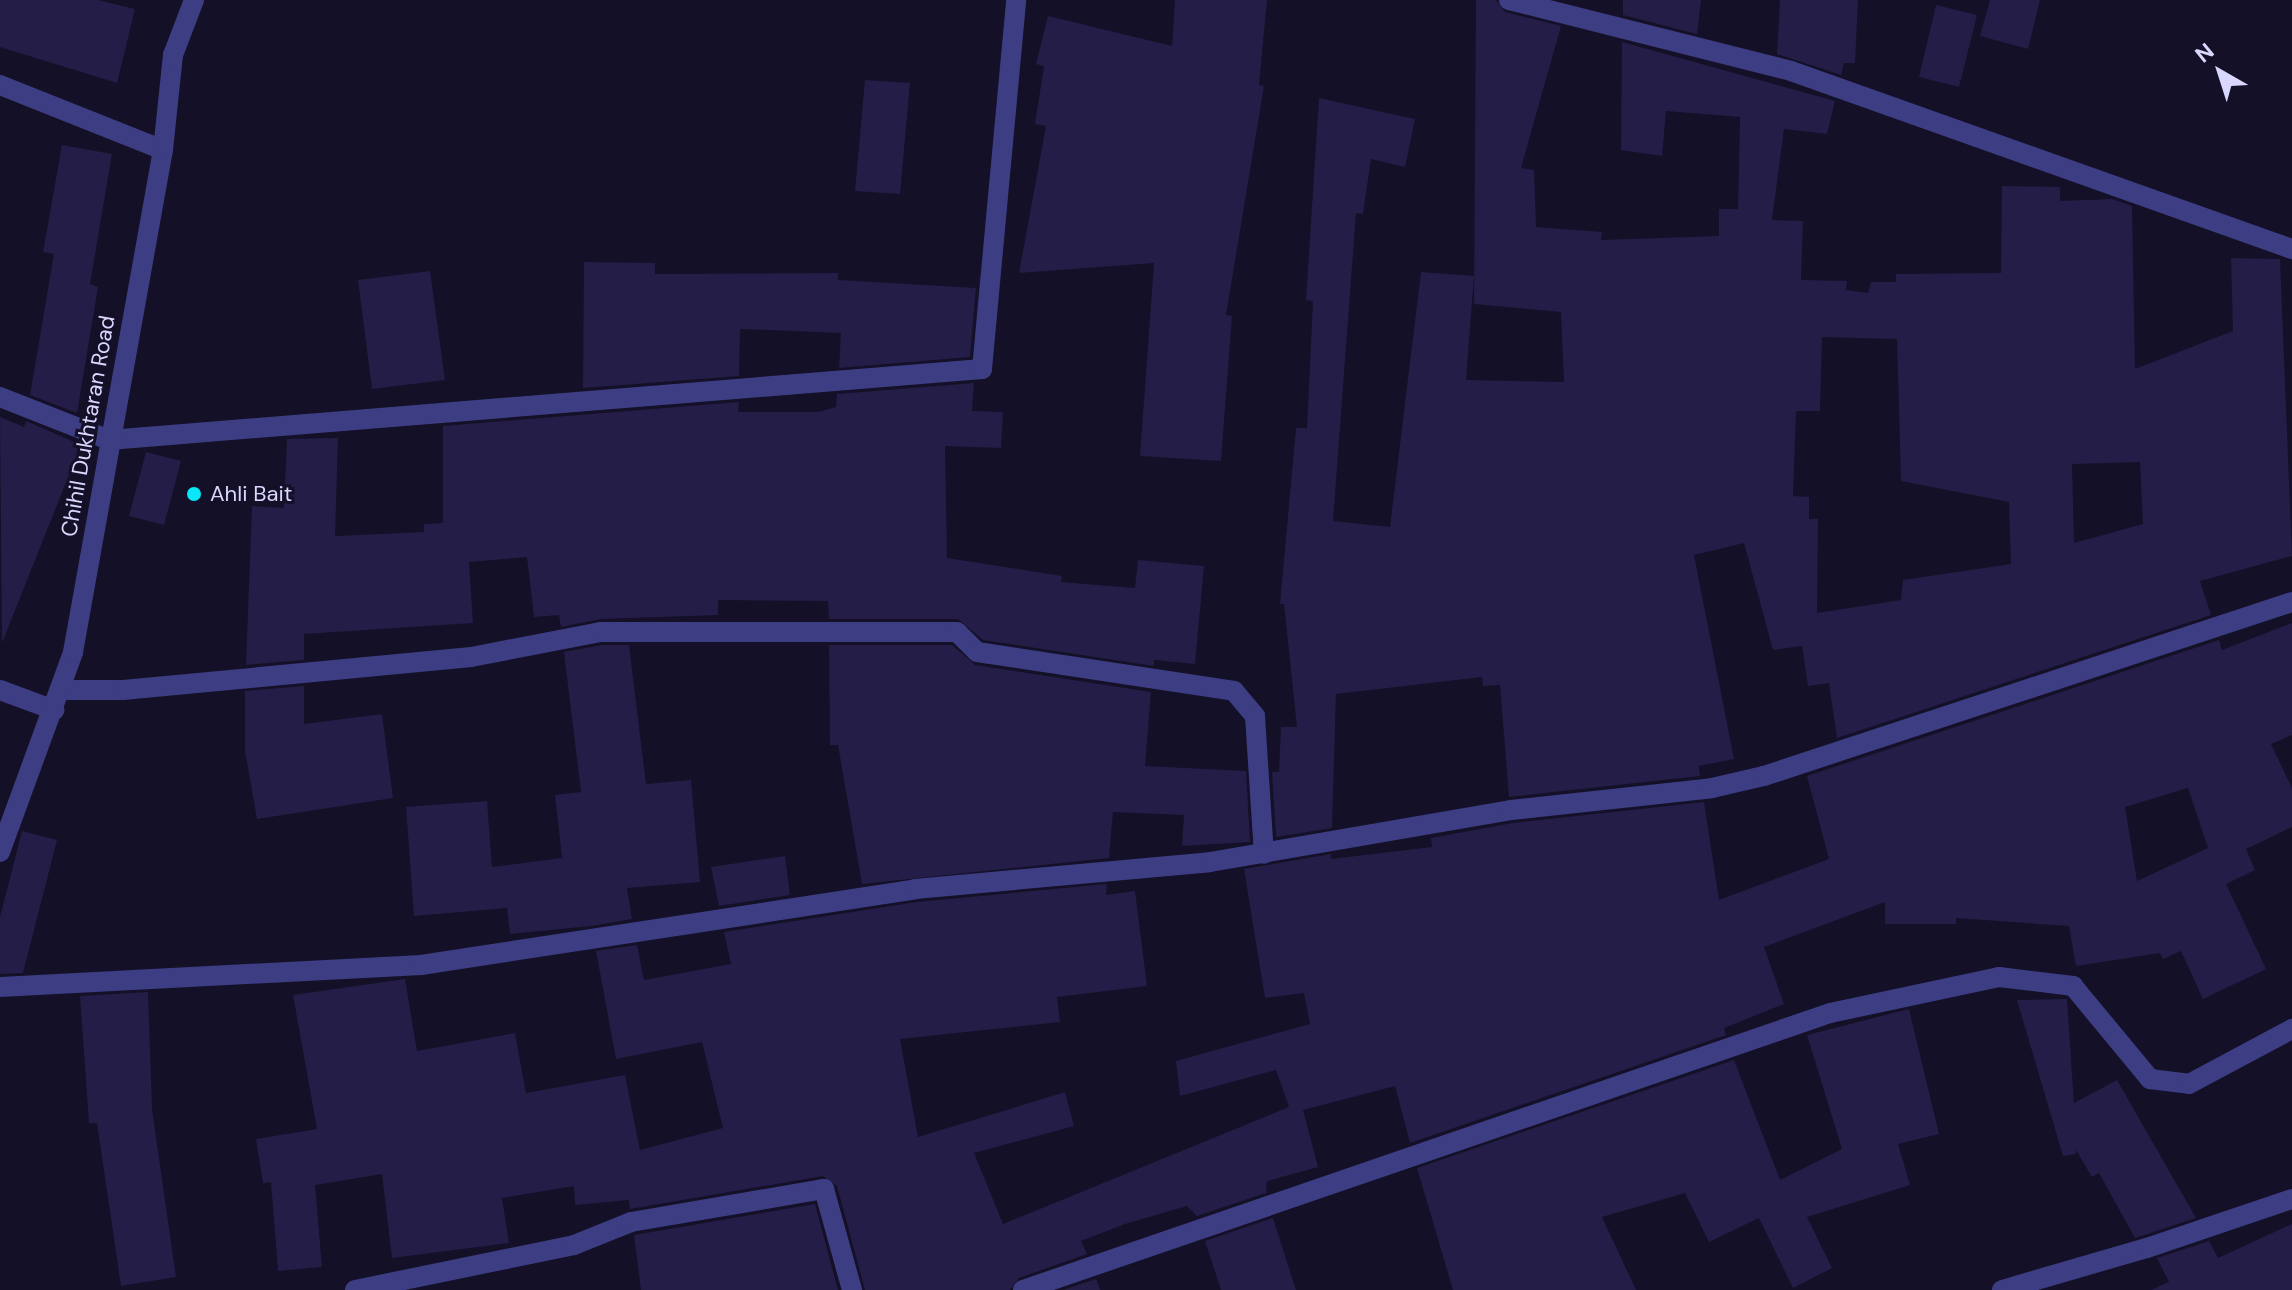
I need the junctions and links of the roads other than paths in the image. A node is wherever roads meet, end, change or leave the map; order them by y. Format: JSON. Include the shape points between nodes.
{"nodes":[{"id":1,"x":194,"y":0,"type":"edge"},
{"id":2,"x":1016,"y":0,"type":"edge"},
{"id":3,"x":1509,"y":0,"type":"edge"},
{"id":4,"x":0,"y":85,"type":"edge"},
{"id":5,"x":163,"y":150,"type":"junction"},
{"id":6,"x":2292,"y":249,"type":"edge"},
{"id":7,"x":0,"y":397,"type":"edge"},
{"id":8,"x":109,"y":440,"type":"junction"},
{"id":9,"x":2292,"y":602,"type":"edge"},
{"id":10,"x":0,"y":690,"type":"edge"},
{"id":11,"x":57,"y":700,"type":"junction"},
{"id":12,"x":0,"y":852,"type":"edge"},
{"id":13,"x":1264,"y":854,"type":"junction"},
{"id":14,"x":0,"y":987,"type":"edge"},
{"id":15,"x":2292,"y":1029,"type":"edge"},
{"id":16,"x":2292,"y":1199,"type":"edge"},
{"id":17,"x":355,"y":1290,"type":"edge"},
{"id":18,"x":852,"y":1290,"type":"edge"},
{"id":19,"x":1023,"y":1290,"type":"edge"},
{"id":20,"x":2002,"y":1290,"type":"edge"}],
"edges":[{"from":1,"to":5,"type":"street","name":"Chihil Dukhtaran Road","via":[[173,55]]},
{"from":2,"to":8,"type":"street","via":[[982,369]]},
{"from":3,"to":6,"type":"street","via":[[1791,71]]},
{"from":4,"to":5,"type":"street"},
{"from":5,"to":8,"type":"street","name":"Chihil Dukhtaran Road"},
{"from":7,"to":8,"type":"street"},
{"from":8,"to":11,"type":"street","name":"Chihil Dukhtaran Road","via":[[73,652]]},
{"from":9,"to":13,"type":"street","via":[[1764,776],[1712,788],[1511,810]]},
{"from":10,"to":11,"type":"street"},
{"from":11,"to":12,"type":"street","name":"Chihil Dukhtaran Road"},
{"from":11,"to":13,"type":"street","via":[[471,657],[601,632],[957,632],[977,652],[1234,691],[1255,716]]},
{"from":13,"to":14,"type":"street","via":[[915,889],[421,965]]},
{"from":15,"to":19,"type":"street","via":[[2189,1084],[2150,1079],[2073,986],[1999,977],[1830,1013]]},
{"from":16,"to":20,"type":"street"},
{"from":17,"to":18,"type":"street","via":[[574,1245],[631,1222],[824,1189]]}]}
